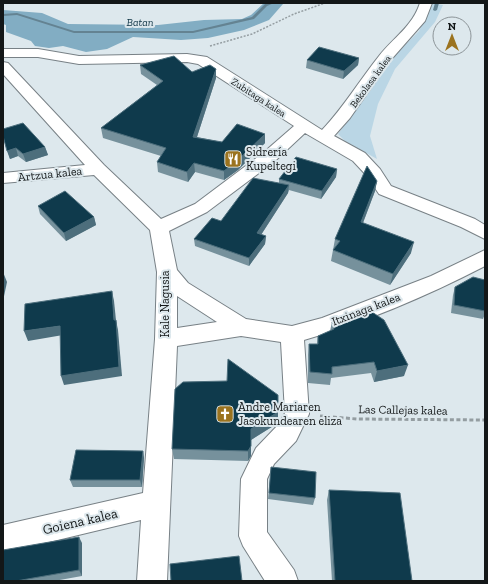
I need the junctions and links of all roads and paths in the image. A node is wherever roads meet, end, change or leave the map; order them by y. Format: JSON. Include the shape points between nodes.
{"nodes":[{"id":1,"x":325,"y":3,"type":"edge"},
{"id":2,"x":426,"y":3,"type":"edge"},
{"id":3,"x":208,"y":46,"type":"dead end"},
{"id":4,"x":3,"y":53,"type":"edge"},
{"id":5,"x":3,"y":66,"type":"edge"},
{"id":6,"x":304,"y":126,"type":"junction"},
{"id":7,"x":323,"y":138,"type":"junction"},
{"id":8,"x":98,"y":169,"type":"junction"},
{"id":9,"x":3,"y":178,"type":"edge"},
{"id":10,"x":159,"y":228,"type":"junction"},
{"id":11,"x":485,"y":233,"type":"edge"},
{"id":12,"x":485,"y":257,"type":"edge"},
{"id":13,"x":167,"y":272,"type":"junction"},
{"id":14,"x":241,"y":327,"type":"junction"},
{"id":15,"x":292,"y":335,"type":"junction"},
{"id":16,"x":166,"y":339,"type":"junction"},
{"id":17,"x":297,"y":414,"type":"junction"},
{"id":18,"x":485,"y":420,"type":"edge"},
{"id":19,"x":156,"y":503,"type":"junction"},
{"id":20,"x":3,"y":539,"type":"edge"},
{"id":21,"x":152,"y":581,"type":"edge"},
{"id":22,"x":283,"y":581,"type":"edge"}],
"edges":[{"from":1,"to":3,"type":"path","via":[[252,34]]},
{"from":2,"to":7,"type":"street","name":"Bekolasa kalea","via":[[422,18],[384,59],[345,115]]},
{"from":4,"to":6,"type":"street","name":"Zubitaga kalea","via":[[38,53],[80,60],[196,58]]},
{"from":5,"to":8,"type":"street"},
{"from":6,"to":7,"type":"street","name":"Zubitaga kalea"},
{"from":6,"to":10,"type":"street","via":[[269,157],[200,208]]},
{"from":7,"to":11,"type":"street","name":"Zubitaga kalea","via":[[359,157],[385,190],[468,223]]},
{"from":8,"to":9,"type":"street","name":"Artzua kalea"},
{"from":8,"to":10,"type":"street"},
{"from":10,"to":13,"type":"street","name":"Kale Nagusia"},
{"from":12,"to":15,"type":"street","name":"Itxinaga kalea","via":[[438,281],[327,325]]},
{"from":13,"to":14,"type":"street","name":"Itxinaga kalea","via":[[181,288]]},
{"from":13,"to":16,"type":"street","name":"Kale Nagusia"},
{"from":14,"to":15,"type":"street","name":"Itxinaga kalea"},
{"from":14,"to":16,"type":"street","name":"Itxinaga kalea"},
{"from":15,"to":17,"type":"street"},
{"from":16,"to":19,"type":"street","name":"Kale Nagusia"},
{"from":17,"to":18,"type":"path","name":"Las Callejas kalea","via":[[357,419]]},
{"from":17,"to":22,"type":"street","via":[[287,434],[265,456],[254,479],[253,536]]},
{"from":19,"to":20,"type":"street","name":"Goiena kalea"},
{"from":19,"to":21,"type":"street","name":"Kale Nagusia"}]}
